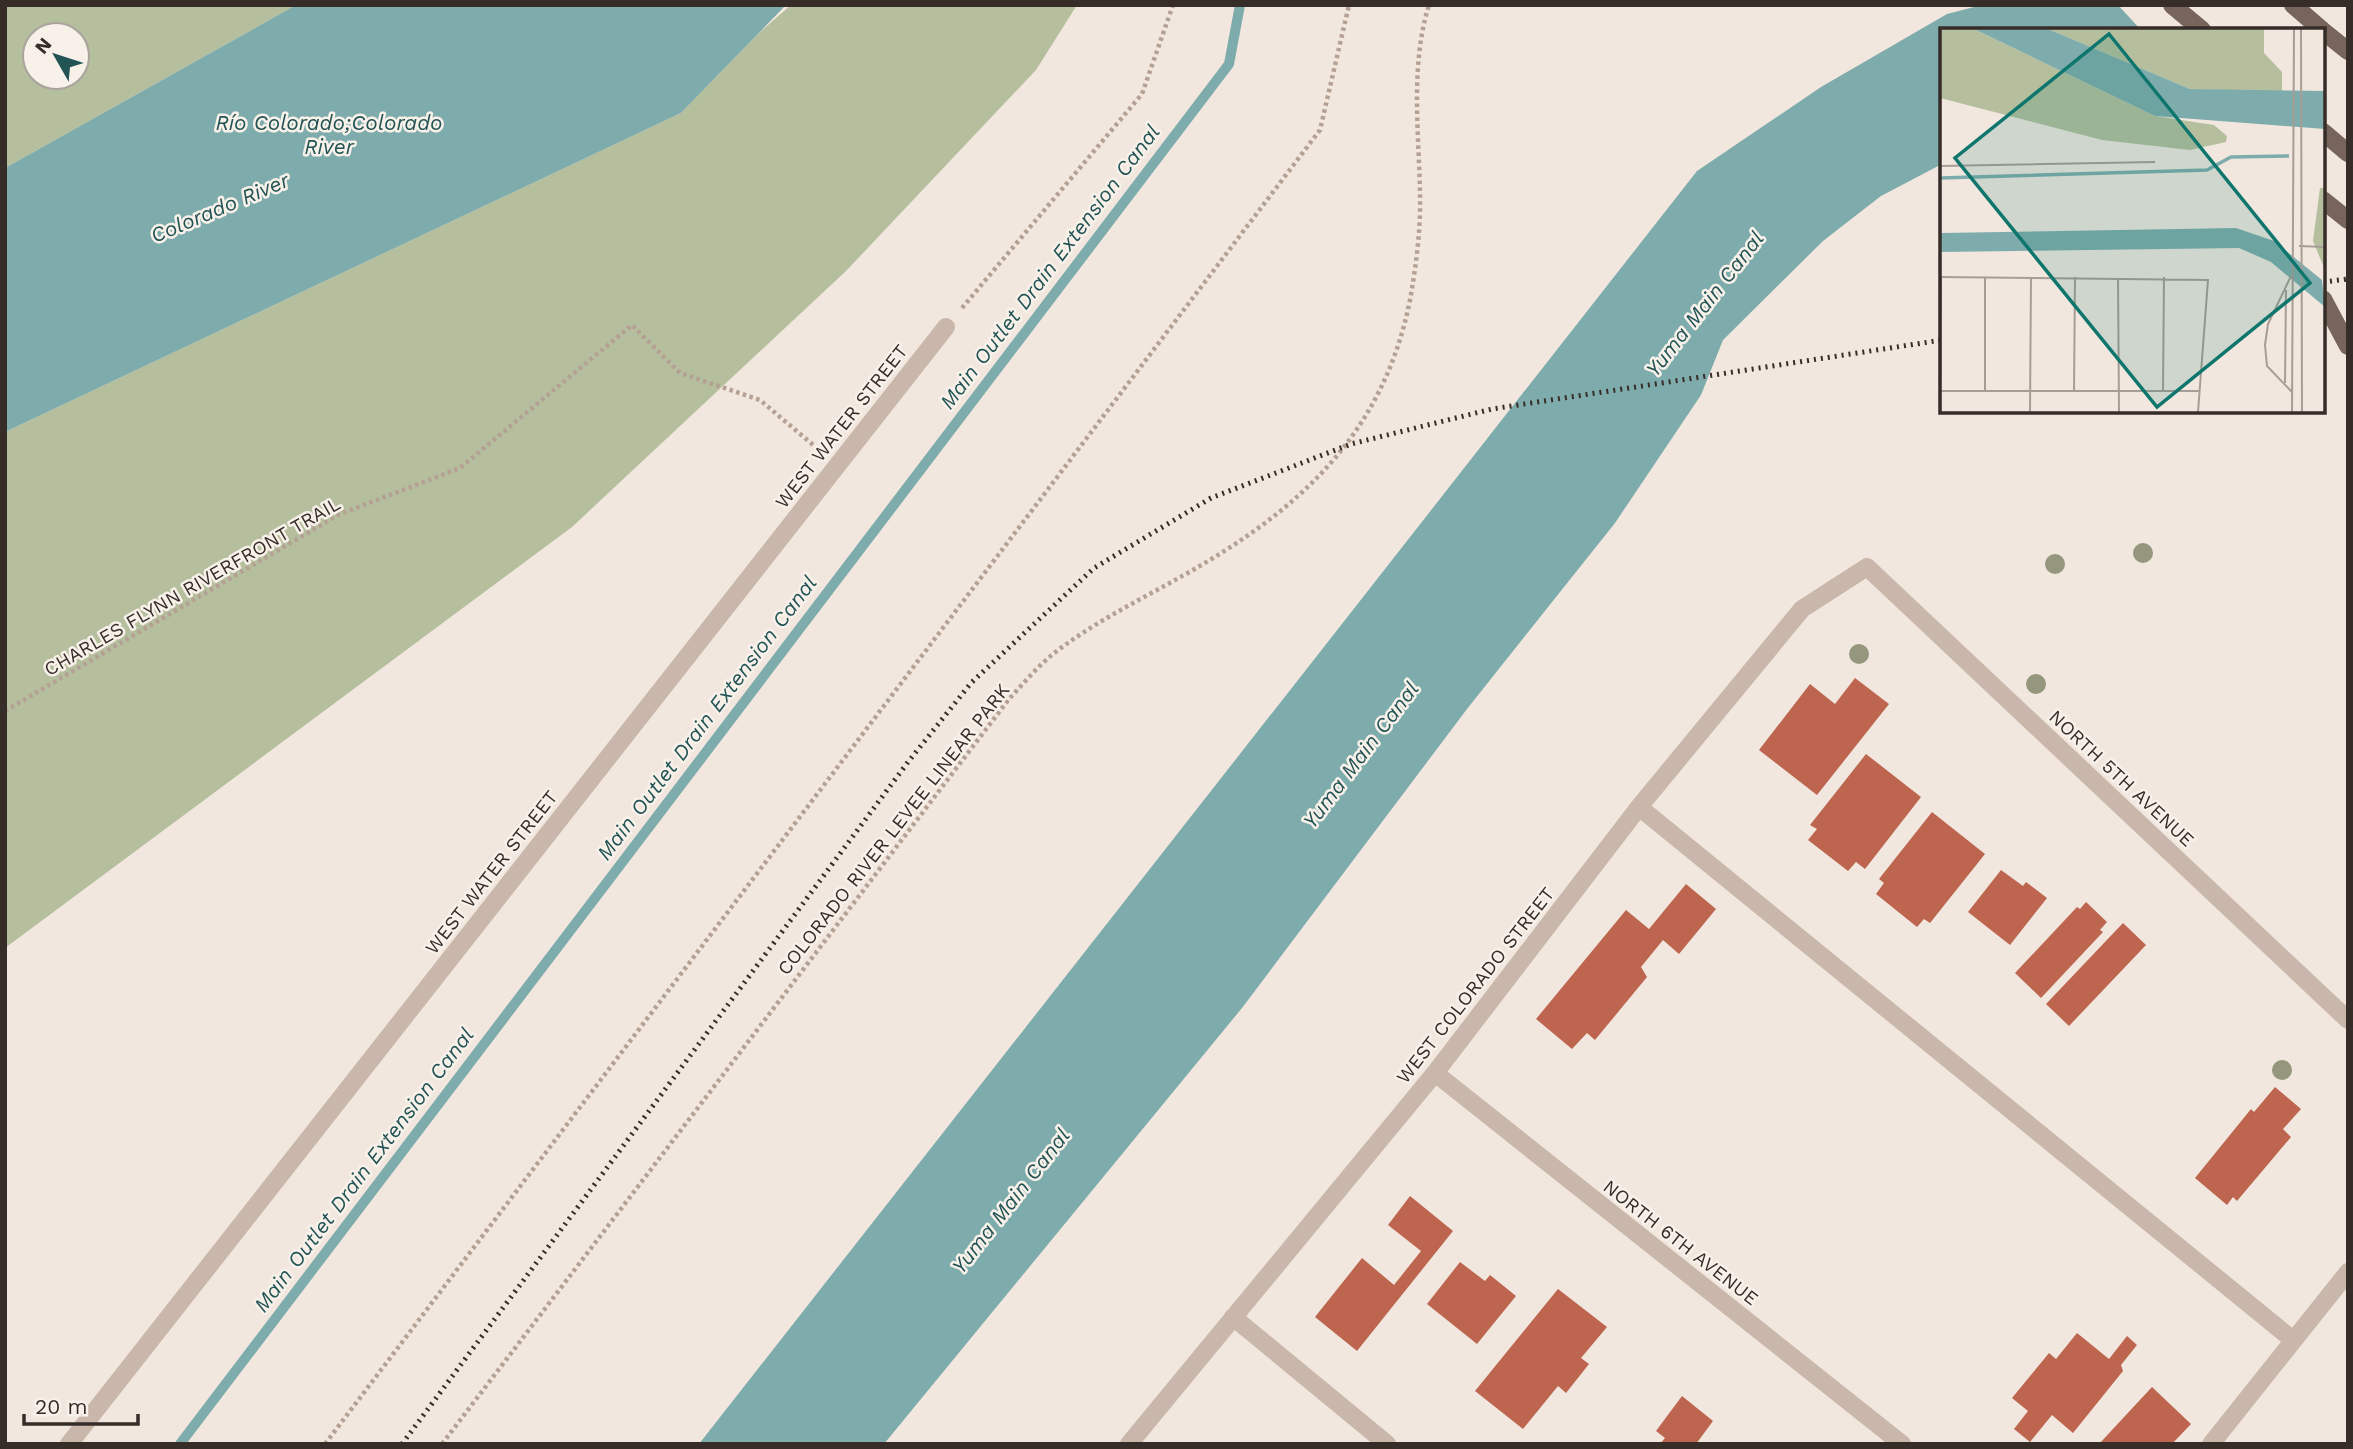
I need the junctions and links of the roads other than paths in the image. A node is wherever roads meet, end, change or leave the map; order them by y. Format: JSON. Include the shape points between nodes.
{"nodes":[{"id":1,"x":2159,"y":5,"type":"edge"},
{"id":2,"x":2172,"y":5,"type":"edge"},
{"id":3,"x":2293,"y":5,"type":"edge"},
{"id":4,"x":2181,"y":28,"type":"edge"},
{"id":5,"x":2200,"y":28,"type":"edge"},
{"id":6,"x":2321,"y":28,"type":"edge"},
{"id":7,"x":2325,"y":32,"type":"edge"},
{"id":8,"x":2348,"y":51,"type":"edge"},
{"id":9,"x":2325,"y":134,"type":"edge"},
{"id":10,"x":2348,"y":153,"type":"edge"},
{"id":11,"x":2325,"y":202,"type":"edge"},
{"id":12,"x":2348,"y":220,"type":"edge"},
{"id":13,"x":2325,"y":303,"type":"edge"},
{"id":14,"x":946,"y":327,"type":"road end"},
{"id":15,"x":2348,"y":346,"type":"edge"},
{"id":16,"x":1867,"y":567,"type":"joint"},
{"id":17,"x":1639,"y":807,"type":"junction"},
{"id":18,"x":2348,"y":1020,"type":"edge"},
{"id":19,"x":1434,"y":1073,"type":"junction"},
{"id":20,"x":2348,"y":1272,"type":"edge"},
{"id":21,"x":1233,"y":1317,"type":"junction"},
{"id":22,"x":2293,"y":1340,"type":"junction"},
{"id":23,"x":69,"y":1444,"type":"edge"},
{"id":24,"x":1129,"y":1444,"type":"edge"},
{"id":25,"x":1387,"y":1444,"type":"edge"},
{"id":26,"x":1902,"y":1444,"type":"edge"},
{"id":27,"x":2211,"y":1444,"type":"edge"}],
"edges":[{"from":1,"to":4,"type":"main road"},
{"from":2,"to":5,"type":"main road"},
{"from":3,"to":6,"type":"main road"},
{"from":7,"to":8,"type":"main road"},
{"from":9,"to":10,"type":"main road"},
{"from":11,"to":12,"type":"main road"},
{"from":13,"to":15,"type":"main road"},
{"from":14,"to":23,"type":"street","name":"WEST WATER STREET"},
{"from":16,"to":17,"type":"street","name":"WEST COLORADO STREET","via":[[1802,609]]},
{"from":16,"to":18,"type":"street","name":"NORTH 5TH AVENUE"},
{"from":17,"to":19,"type":"street","name":"WEST COLORADO STREET"},
{"from":17,"to":22,"type":"street"},
{"from":19,"to":21,"type":"street","name":"WEST COLORADO STREET"},
{"from":19,"to":26,"type":"street","name":"NORTH 6TH AVENUE"},
{"from":20,"to":22,"type":"street"},
{"from":21,"to":24,"type":"street","name":"WEST COLORADO STREET"},
{"from":21,"to":25,"type":"street"},
{"from":22,"to":27,"type":"street"}]}
